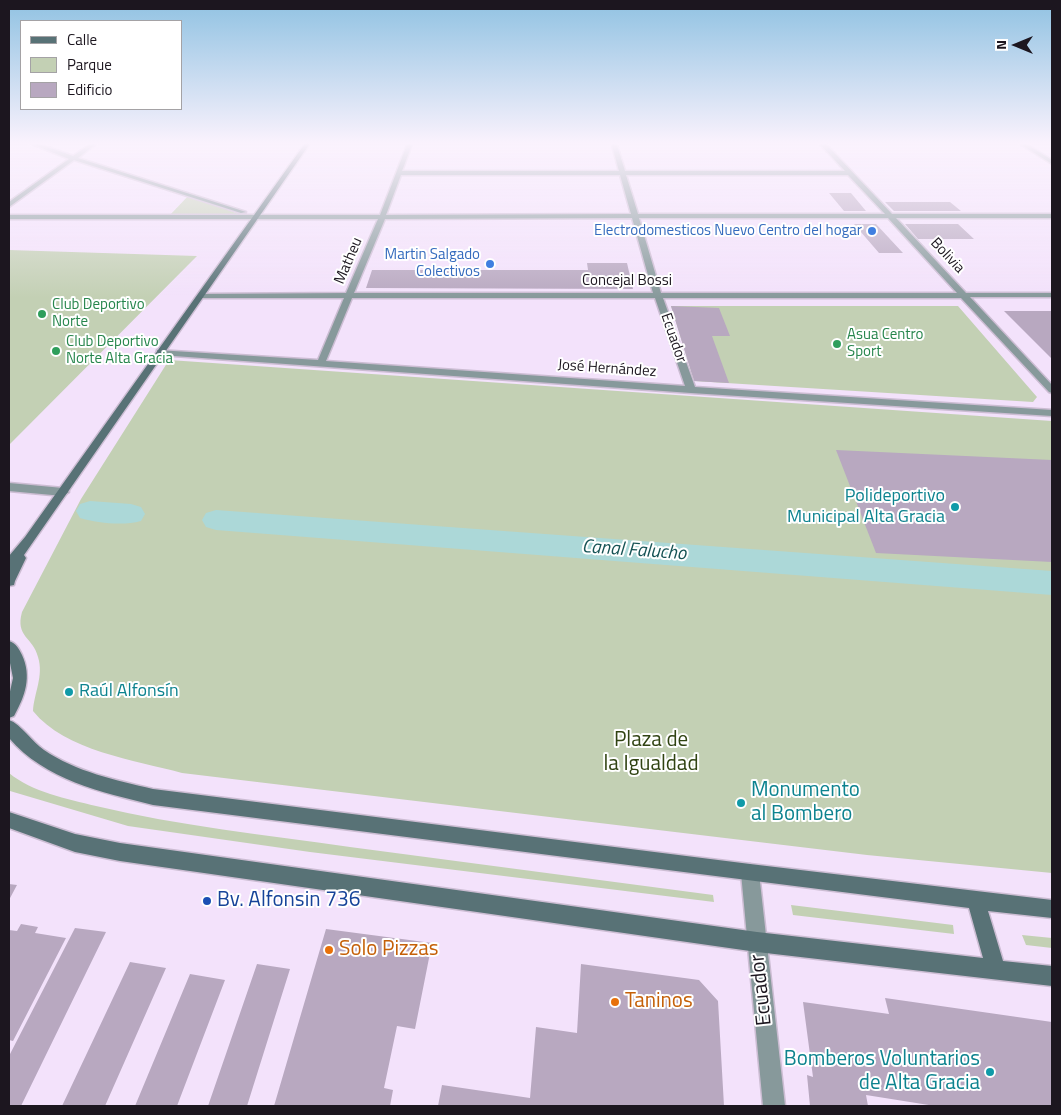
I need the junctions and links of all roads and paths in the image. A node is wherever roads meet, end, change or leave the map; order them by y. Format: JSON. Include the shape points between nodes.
{"nodes":[{"id":1,"x":24,"y":194,"type":"edge"},
{"id":2,"x":185,"y":194,"type":"edge"},
{"id":3,"x":273,"y":194,"type":"edge"},
{"id":4,"x":391,"y":194,"type":"edge"},
{"id":5,"x":628,"y":194,"type":"edge"},
{"id":6,"x":869,"y":194,"type":"edge"},
{"id":7,"x":9,"y":205,"type":"edge"},
{"id":8,"x":1052,"y":216,"type":"edge"},
{"id":9,"x":9,"y":217,"type":"edge"},
{"id":10,"x":257,"y":217,"type":"junction"},
{"id":11,"x":382,"y":217,"type":"junction"},
{"id":12,"x":635,"y":217,"type":"junction"},
{"id":13,"x":890,"y":217,"type":"junction"},
{"id":14,"x":658,"y":295,"type":"junction"},
{"id":15,"x":1052,"y":295,"type":"edge"},
{"id":16,"x":202,"y":296,"type":"junction"},
{"id":17,"x":349,"y":296,"type":"junction"},
{"id":18,"x":965,"y":296,"type":"junction"},
{"id":19,"x":160,"y":352,"type":"junction"},
{"id":20,"x":321,"y":363,"type":"junction"},
{"id":21,"x":691,"y":390,"type":"junction"},
{"id":22,"x":1052,"y":390,"type":"edge"},
{"id":23,"x":1052,"y":412,"type":"edge"},
{"id":24,"x":9,"y":487,"type":"edge"},
{"id":25,"x":63,"y":492,"type":"junction"},
{"id":26,"x":29,"y":540,"type":"junction"},
{"id":27,"x":9,"y":564,"type":"edge"},
{"id":28,"x":9,"y":581,"type":"edge"},
{"id":29,"x":9,"y":648,"type":"edge"},
{"id":30,"x":9,"y":711,"type":"edge"},
{"id":31,"x":9,"y":727,"type":"edge"},
{"id":32,"x":9,"y":820,"type":"edge"},
{"id":33,"x":750,"y":873,"type":"junction"},
{"id":34,"x":976,"y":900,"type":"junction"},
{"id":35,"x":1052,"y":909,"type":"edge"},
{"id":36,"x":757,"y":942,"type":"junction"},
{"id":37,"x":996,"y":969,"type":"junction"},
{"id":38,"x":1052,"y":976,"type":"edge"},
{"id":39,"x":774,"y":1106,"type":"edge"}],
"edges":[{"from":1,"to":7,"type":"street"},
{"from":2,"to":10,"type":"street"},
{"from":3,"to":10,"type":"main road"},
{"from":4,"to":11,"type":"street","name":"Matheu"},
{"from":5,"to":12,"type":"street","name":"Ecuador"},
{"from":6,"to":13,"type":"street","name":"Bolivia"},
{"from":8,"to":13,"type":"street"},
{"from":9,"to":10,"type":"street"},
{"from":10,"to":11,"type":"street"},
{"from":10,"to":16,"type":"main road"},
{"from":11,"to":12,"type":"street"},
{"from":11,"to":17,"type":"street","name":"Matheu"},
{"from":12,"to":13,"type":"street"},
{"from":12,"to":14,"type":"street","name":"Ecuador"},
{"from":13,"to":18,"type":"street","name":"Bolivia"},
{"from":14,"to":17,"type":"street","name":"Concejal Bossi"},
{"from":14,"to":18,"type":"street","name":"Concejal Bossi"},
{"from":14,"to":21,"type":"street","name":"Ecuador"},
{"from":15,"to":18,"type":"street","name":"Concejal Bossi"},
{"from":16,"to":17,"type":"street","name":"Concejal Bossi"},
{"from":16,"to":19,"type":"main road"},
{"from":17,"to":20,"type":"street","name":"Matheu"},
{"from":18,"to":22,"type":"street","name":"Bolivia"},
{"from":19,"to":20,"type":"street","name":"José Hernández"},
{"from":19,"to":25,"type":"main road"},
{"from":20,"to":21,"type":"street","name":"José Hernández"},
{"from":21,"to":23,"type":"street","name":"José Hernández"},
{"from":24,"to":25,"type":"street"},
{"from":25,"to":26,"type":"main road"},
{"from":26,"to":27,"type":"main road"},
{"from":26,"to":28,"type":"main road"},
{"from":29,"to":30,"type":"main road","via":[[19,662],[21,672],[19,688]]},
{"from":31,"to":33,"type":"main road","via":[[34,752],[71,774],[153,797]]},
{"from":32,"to":36,"type":"main road","via":[[74,843],[120,852]]},
{"from":33,"to":34,"type":"main road"},
{"from":33,"to":36,"type":"street","name":"Ecuador"},
{"from":34,"to":35,"type":"main road"},
{"from":34,"to":37,"type":"main road"},
{"from":36,"to":37,"type":"main road"},
{"from":36,"to":39,"type":"street","name":"Ecuador"},
{"from":37,"to":38,"type":"main road"}]}
